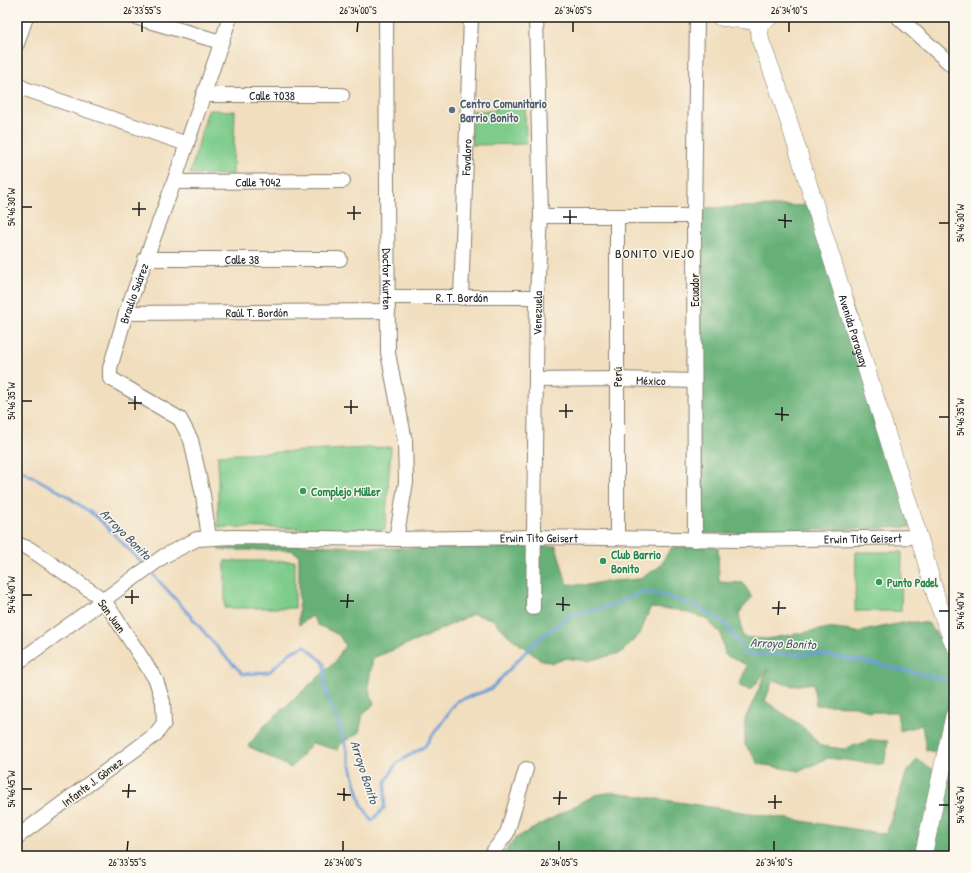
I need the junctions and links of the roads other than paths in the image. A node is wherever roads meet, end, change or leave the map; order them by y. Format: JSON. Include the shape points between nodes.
{"nodes":[{"id":1,"x":26,"y":17,"type":"edge"},
{"id":2,"x":135,"y":17,"type":"edge"},
{"id":3,"x":230,"y":17,"type":"edge"},
{"id":4,"x":386,"y":17,"type":"edge"},
{"id":5,"x":471,"y":17,"type":"edge"},
{"id":6,"x":536,"y":17,"type":"edge"},
{"id":7,"x":697,"y":17,"type":"edge"},
{"id":8,"x":720,"y":17,"type":"edge"},
{"id":9,"x":761,"y":18,"type":"edge"},
{"id":10,"x":906,"y":20,"type":"edge"},
{"id":11,"x":221,"y":42,"type":"junction"},
{"id":12,"x":17,"y":44,"type":"edge"},
{"id":13,"x":954,"y":67,"type":"edge"},
{"id":14,"x":17,"y":84,"type":"edge"},
{"id":15,"x":203,"y":95,"type":"junction"},
{"id":16,"x":342,"y":95,"type":"dead end"},
{"id":17,"x":187,"y":144,"type":"junction"},
{"id":18,"x":343,"y":181,"type":"dead end"},
{"id":19,"x":174,"y":182,"type":"junction"},
{"id":20,"x":541,"y":216,"type":"junction"},
{"id":21,"x":617,"y":216,"type":"junction"},
{"id":22,"x":694,"y":216,"type":"junction"},
{"id":23,"x":145,"y":259,"type":"junction"},
{"id":24,"x":340,"y":259,"type":"dead end"},
{"id":25,"x":388,"y":297,"type":"junction"},
{"id":26,"x":537,"y":297,"type":"junction"},
{"id":27,"x":460,"y":298,"type":"junction"},
{"id":28,"x":126,"y":312,"type":"junction"},
{"id":29,"x":388,"y":312,"type":"junction"},
{"id":30,"x":617,"y":379,"type":"junction"},
{"id":31,"x":537,"y":380,"type":"junction"},
{"id":32,"x":694,"y":381,"type":"junction"},
{"id":33,"x":534,"y":537,"type":"junction"},
{"id":34,"x":919,"y":537,"type":"junction"},
{"id":35,"x":209,"y":538,"type":"junction"},
{"id":36,"x":617,"y":538,"type":"junction"},
{"id":37,"x":396,"y":539,"type":"junction"},
{"id":38,"x":695,"y":540,"type":"junction"},
{"id":39,"x":17,"y":544,"type":"edge"},
{"id":40,"x":104,"y":600,"type":"junction"},
{"id":41,"x":533,"y":608,"type":"dead end"},
{"id":42,"x":954,"y":645,"type":"edge"},
{"id":43,"x":17,"y":662,"type":"edge"},
{"id":44,"x":954,"y":716,"type":"edge"},
{"id":45,"x":164,"y":723,"type":"joint"},
{"id":46,"x":526,"y":769,"type":"dead end"},
{"id":47,"x":17,"y":837,"type":"edge"},
{"id":48,"x":490,"y":856,"type":"edge"},
{"id":49,"x":922,"y":856,"type":"edge"}],
"edges":[{"from":1,"to":12,"type":"street"},
{"from":2,"to":11,"type":"street"},
{"from":3,"to":11,"type":"street","name":"Braulio Suárez"},
{"from":4,"to":25,"type":"street","name":"Doctor Kurten"},
{"from":5,"to":27,"type":"street","name":"Favaloro"},
{"from":6,"to":20,"type":"street","name":"Venezuela"},
{"from":7,"to":22,"type":"street","name":"Ecuador"},
{"from":8,"to":9,"type":"main road"},
{"from":9,"to":34,"type":"main road","name":"Avenida Paraguay","via":[[761,42],[778,87]]},
{"from":10,"to":13,"type":"street"},
{"from":11,"to":15,"type":"street","name":"Braulio Suárez"},
{"from":14,"to":17,"type":"street","via":[[24,89]]},
{"from":15,"to":16,"type":"street","name":"Calle 7038"},
{"from":15,"to":17,"type":"street","name":"Braulio Suárez"},
{"from":17,"to":19,"type":"street","name":"Braulio Suárez"},
{"from":18,"to":19,"type":"street","name":"Calle 7042"},
{"from":19,"to":23,"type":"street","name":"Braulio Suárez"},
{"from":20,"to":21,"type":"street"},
{"from":20,"to":26,"type":"street","name":"Venezuela"},
{"from":21,"to":22,"type":"street"},
{"from":21,"to":30,"type":"street","name":"Perú"},
{"from":22,"to":32,"type":"street","name":"Ecuador"},
{"from":23,"to":24,"type":"street","name":"Calle 38"},
{"from":23,"to":28,"type":"street","name":"Braulio Suárez"},
{"from":25,"to":27,"type":"street","name":"R. T. Bordón"},
{"from":25,"to":29,"type":"street","name":"Doctor Kurten"},
{"from":26,"to":27,"type":"street","name":"R. T. Bordón"},
{"from":26,"to":31,"type":"street","name":"Venezuela"},
{"from":28,"to":29,"type":"street","name":"Raúl T. Bordón"},
{"from":28,"to":35,"type":"street","name":"Braulio Suárez","via":[[110,368],[110,378],[180,419],[191,440]]},
{"from":29,"to":37,"type":"street","name":"Doctor Kurten","via":[[388,353],[405,441],[406,482]]},
{"from":30,"to":31,"type":"street","name":"México"},
{"from":30,"to":32,"type":"street","name":"México"},
{"from":30,"to":36,"type":"street","name":"Perú"},
{"from":31,"to":33,"type":"street","name":"Venezuela"},
{"from":32,"to":38,"type":"street","name":"Ecuador"},
{"from":33,"to":36,"type":"street","name":"Erwin Tito Geisert"},
{"from":33,"to":37,"type":"street","name":"Erwin Tito Geisert"},
{"from":33,"to":41,"type":"street","name":"Venezuela"},
{"from":34,"to":38,"type":"street","name":"Erwin Tito Geisert"},
{"from":34,"to":42,"type":"main road","name":"Avenida Paraguay","via":[[938,603]]},
{"from":35,"to":37,"type":"street","name":"Erwin Tito Geisert"},
{"from":35,"to":40,"type":"street","name":"Erwin Tito Geisert","via":[[197,539],[164,556]]},
{"from":36,"to":38,"type":"street","name":"Erwin Tito Geisert"},
{"from":39,"to":40,"type":"street","name":"San Juan","via":[[30,549]]},
{"from":40,"to":43,"type":"street","name":"Erwin Tito Geisert"},
{"from":40,"to":45,"type":"street","name":"San Juan","via":[[156,680],[164,702]]},
{"from":44,"to":49,"type":"main road"},
{"from":45,"to":47,"type":"street","name":"Infante J. Gòmez","via":[[156,735]]},
{"from":46,"to":48,"type":"street","via":[[507,833]]}]}
